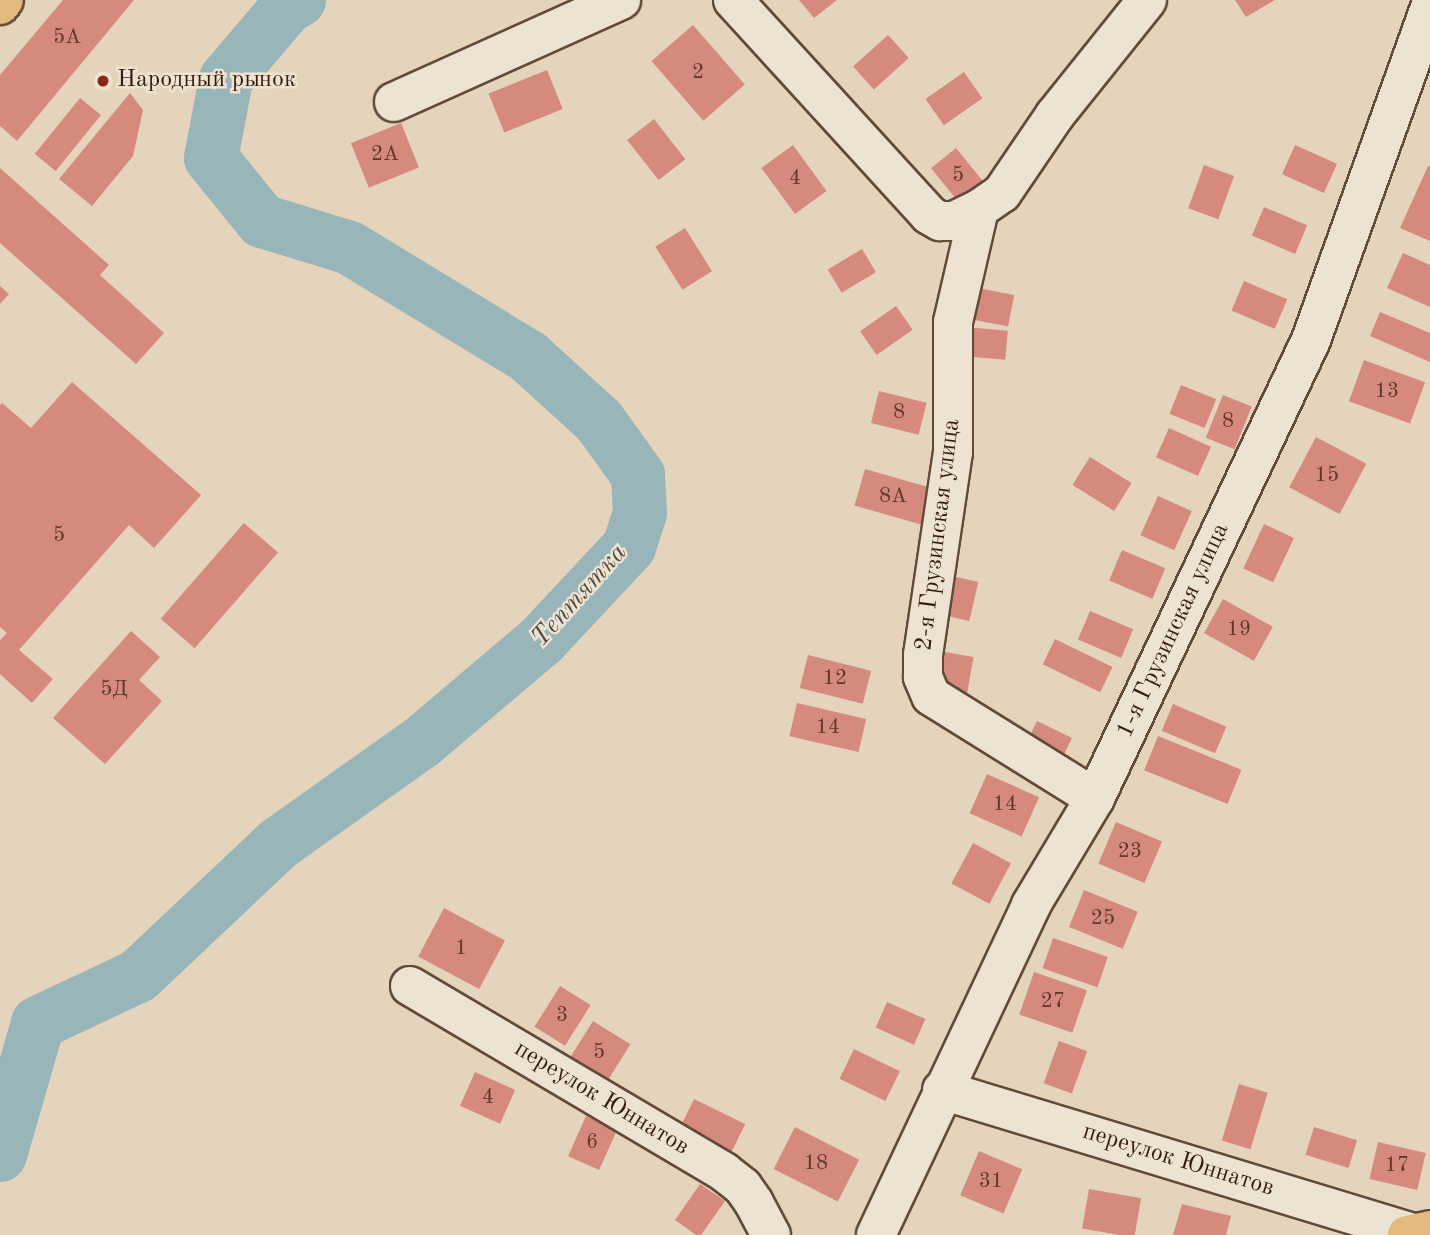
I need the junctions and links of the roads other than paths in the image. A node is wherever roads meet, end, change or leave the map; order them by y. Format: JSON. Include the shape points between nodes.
{"nodes":[{"id":1,"x":4,"y":0,"type":"edge"},
{"id":2,"x":621,"y":0,"type":"edge"},
{"id":3,"x":733,"y":0,"type":"edge"},
{"id":4,"x":1147,"y":0,"type":"edge"},
{"id":5,"x":0,"y":5,"type":"edge"},
{"id":6,"x":1430,"y":8,"type":"edge"},
{"id":7,"x":394,"y":102,"type":"dead end"},
{"id":8,"x":979,"y":209,"type":"junction"},
{"id":9,"x":1095,"y":798,"type":"junction"},
{"id":10,"x":410,"y":986,"type":"dead end"},
{"id":11,"x":942,"y":1090,"type":"junction"},
{"id":12,"x":1417,"y":1233,"type":"edge"},
{"id":13,"x":771,"y":1235,"type":"edge"},
{"id":14,"x":876,"y":1235,"type":"edge"}],
"edges":[{"from":1,"to":5,"type":"main road"},
{"from":2,"to":7,"type":"street"},
{"from":3,"to":8,"type":"street","via":[[929,215],[954,221]]},
{"from":4,"to":8,"type":"street","via":[[1055,116],[1002,193]]},
{"from":6,"to":9,"type":"street","name":"1-я Грузинская улица","via":[[1311,340]]},
{"from":8,"to":9,"type":"street","name":"2-я Грузинская улица","via":[[953,322],[953,452],[923,677],[931,696]]},
{"from":9,"to":11,"type":"street","name":"1-я Грузинская улица","via":[[1031,905]]},
{"from":10,"to":13,"type":"street","name":"переулок Юннатов","via":[[724,1172],[749,1195]]},
{"from":11,"to":12,"type":"street","name":"переулок Юннатов"},
{"from":11,"to":14,"type":"street","name":"1-я Грузинская улица"}]}
